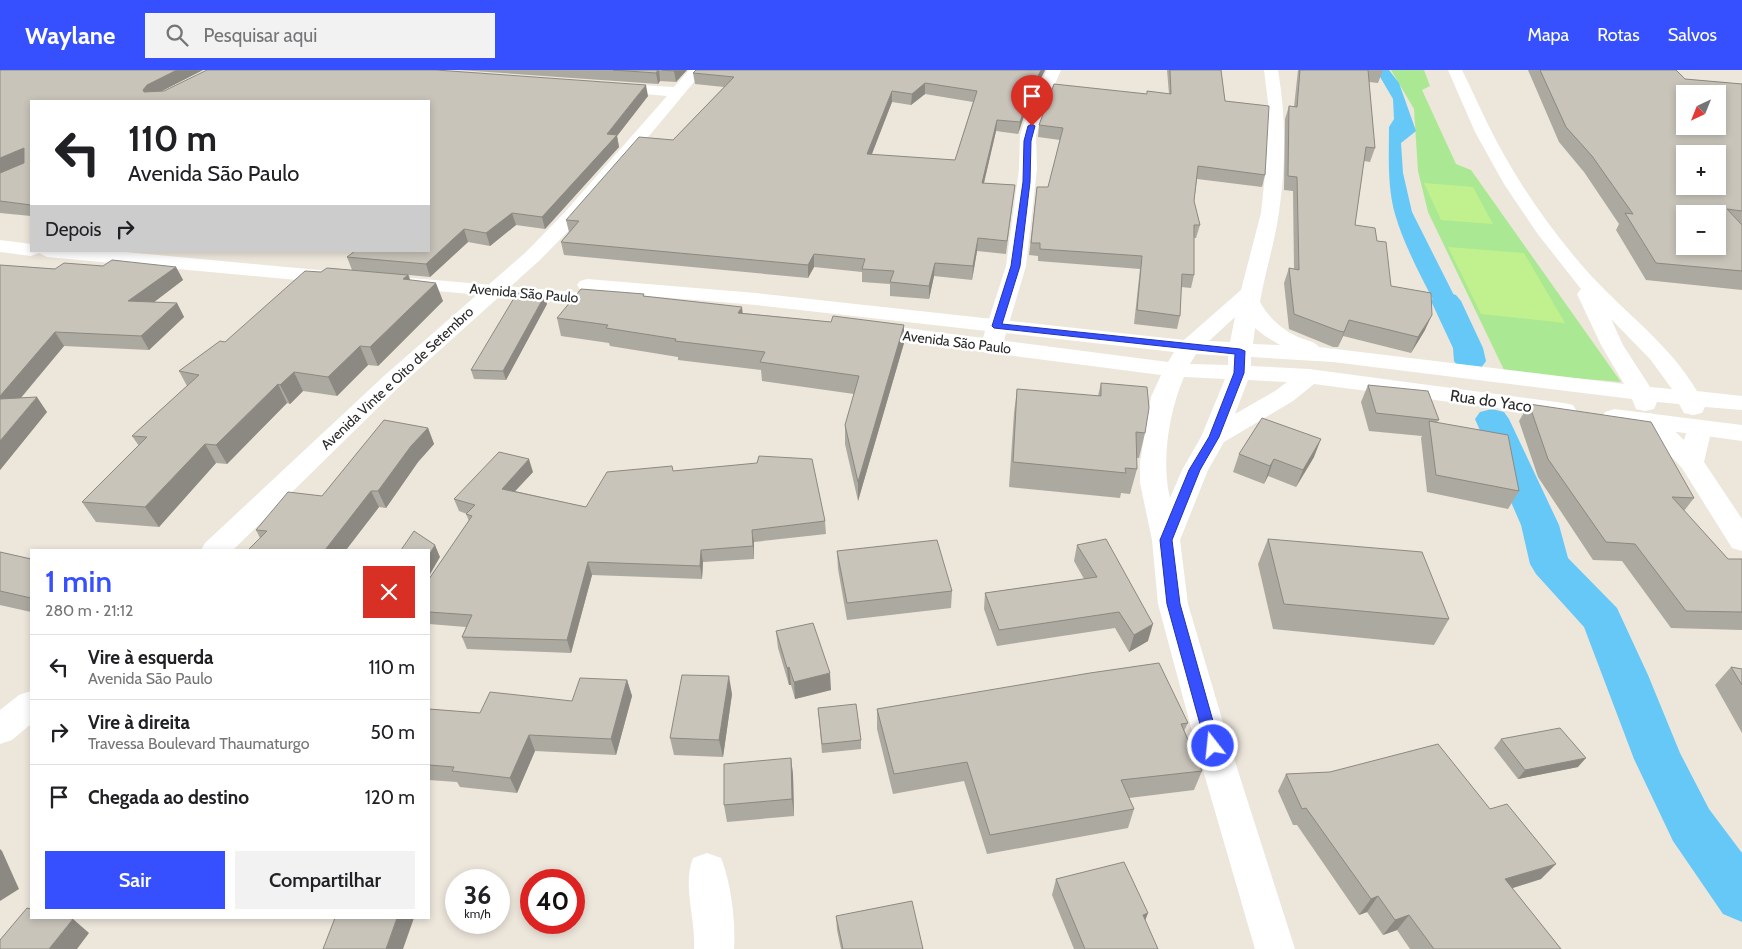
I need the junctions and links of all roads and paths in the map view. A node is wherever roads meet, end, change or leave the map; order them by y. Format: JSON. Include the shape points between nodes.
{"nodes":[{"id":1,"x":698,"y":70,"type":"edge"},
{"id":2,"x":1054,"y":70,"type":"edge"},
{"id":3,"x":1271,"y":70,"type":"edge"},
{"id":4,"x":1455,"y":70,"type":"edge"},
{"id":5,"x":591,"y":86,"type":"edge"},
{"id":6,"x":677,"y":92,"type":"junction"},
{"id":7,"x":0,"y":246,"type":"edge"},
{"id":8,"x":30,"y":250,"type":"edge"},
{"id":9,"x":57,"y":252,"type":"edge"},
{"id":10,"x":190,"y":252,"type":"edge"},
{"id":11,"x":247,"y":252,"type":"edge"},
{"id":12,"x":173,"y":264,"type":"junction"},
{"id":13,"x":368,"y":272,"type":"junction"},
{"id":14,"x":1579,"y":274,"type":"junction"},
{"id":15,"x":501,"y":284,"type":"junction"},
{"id":16,"x":1250,"y":297,"type":"junction"},
{"id":17,"x":753,"y":307,"type":"junction"},
{"id":18,"x":997,"y":326,"type":"junction"},
{"id":19,"x":991,"y":347,"type":"junction"},
{"id":20,"x":1189,"y":347,"type":"junction"},
{"id":21,"x":1333,"y":356,"type":"junction"},
{"id":22,"x":1105,"y":360,"type":"junction"},
{"id":23,"x":1240,"y":362,"type":"junction"},
{"id":24,"x":1175,"y":370,"type":"junction"},
{"id":25,"x":1309,"y":376,"type":"junction"},
{"id":26,"x":1642,"y":393,"type":"junction"},
{"id":27,"x":1689,"y":397,"type":"junction"},
{"id":28,"x":1742,"y":403,"type":"edge"},
{"id":29,"x":1162,"y":410,"type":"junction"},
{"id":30,"x":1650,"y":422,"type":"junction"},
{"id":31,"x":1699,"y":428,"type":"junction"},
{"id":32,"x":1742,"y":433,"type":"edge"},
{"id":33,"x":1214,"y":437,"type":"junction"},
{"id":34,"x":1691,"y":462,"type":"junction"},
{"id":35,"x":1166,"y":540,"type":"junction"},
{"id":36,"x":1742,"y":541,"type":"edge"},
{"id":37,"x":216,"y":549,"type":"edge"},
{"id":38,"x":30,"y":706,"type":"edge"},
{"id":39,"x":0,"y":730,"type":"edge"},
{"id":40,"x":707,"y":871,"type":"dead end"},
{"id":41,"x":714,"y":949,"type":"edge"},
{"id":42,"x":1275,"y":949,"type":"edge"}],
"edges":[{"from":1,"to":6,"type":"street","name":"Avenida Vinte e Oito de Setembro"},
{"from":2,"to":18,"type":"street","via":[[1028,135],[1026,185],[1016,266]]},
{"from":3,"to":16,"type":"street","via":[[1276,102],[1275,165],[1270,212]]},
{"from":4,"to":14,"type":"street","via":[[1493,151],[1517,192]]},
{"from":5,"to":6,"type":"street"},
{"from":6,"to":15,"type":"street","name":"Avenida Vinte e Oito de Setembro","via":[[572,216]]},
{"from":7,"to":8,"type":"street"},
{"from":9,"to":12,"type":"street","name":"Avenida São Paulo"},
{"from":10,"to":12,"type":"street"},
{"from":11,"to":13,"type":"street","name":"Avenida São Paulo"},
{"from":12,"to":13,"type":"street","name":"Avenida São Paulo"},
{"from":13,"to":15,"type":"street","name":"Avenida São Paulo"},
{"from":14,"to":26,"type":"street","via":[[1612,346]]},
{"from":14,"to":27,"type":"street","via":[[1662,359]]},
{"from":15,"to":17,"type":"street","name":"Avenida São Paulo"},
{"from":15,"to":37,"type":"street","name":"Avenida Vinte e Oito de Setembro","via":[[393,380]]},
{"from":16,"to":20,"type":"street"},
{"from":16,"to":21,"type":"street","via":[[1260,320],[1269,330],[1296,344]]},
{"from":16,"to":23,"type":"street"},
{"from":17,"to":18,"type":"street","name":"Avenida São Paulo"},
{"from":17,"to":19,"type":"street","name":"Avenida São Paulo"},
{"from":18,"to":19,"type":"street"},
{"from":18,"to":20,"type":"street","name":"Avenida São Paulo"},
{"from":19,"to":22,"type":"street","name":"Avenida São Paulo"},
{"from":20,"to":23,"type":"street","name":"Avenida São Paulo"},
{"from":20,"to":24,"type":"street"},
{"from":21,"to":23,"type":"street","name":"Rua do Yaco"},
{"from":21,"to":26,"type":"street","name":"Rua do Yaco"},
{"from":22,"to":24,"type":"street","name":"Avenida São Paulo"},
{"from":22,"to":29,"type":"street","via":[[1144,385]]},
{"from":23,"to":24,"type":"street","name":"Avenida São Paulo"},
{"from":23,"to":25,"type":"street","name":"Rua do Yaco"},
{"from":23,"to":33,"type":"street"},
{"from":24,"to":29,"type":"street","via":[[1163,397]]},
{"from":25,"to":30,"type":"street","name":"Rua do Yaco"},
{"from":25,"to":33,"type":"street","via":[[1284,396]]},
{"from":26,"to":27,"type":"street","name":"Rua do Yaco"},
{"from":26,"to":30,"type":"street"},
{"from":27,"to":28,"type":"street","name":"Rua do Yaco"},
{"from":27,"to":31,"type":"street"},
{"from":29,"to":35,"type":"street","via":[[1153,462],[1153,483]]},
{"from":30,"to":31,"type":"street","name":"Rua do Yaco"},
{"from":30,"to":34,"type":"street"},
{"from":31,"to":32,"type":"street","name":"Rua do Yaco"},
{"from":31,"to":34,"type":"street"},
{"from":33,"to":35,"type":"street","via":[[1195,470]]},
{"from":34,"to":36,"type":"street"},
{"from":35,"to":42,"type":"street","via":[[1173,604]]},
{"from":38,"to":39,"type":"street"},
{"from":40,"to":41,"type":"street"}]}
